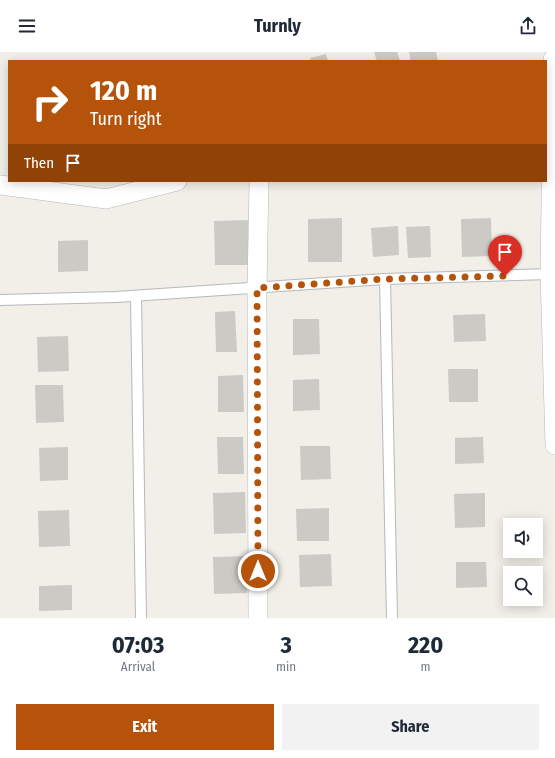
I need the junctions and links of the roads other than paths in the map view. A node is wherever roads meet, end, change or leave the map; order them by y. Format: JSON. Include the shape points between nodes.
{"nodes":[{"id":1,"x":551,"y":59,"type":"edge"},
{"id":2,"x":173,"y":182,"type":"edge"},
{"id":3,"x":259,"y":182,"type":"edge"},
{"id":4,"x":0,"y":185,"type":"edge"},
{"id":5,"x":550,"y":274,"type":"junction"},
{"id":6,"x":385,"y":279,"type":"junction"},
{"id":7,"x":257,"y":288,"type":"junction"},
{"id":8,"x":136,"y":296,"type":"junction"},
{"id":9,"x":0,"y":300,"type":"edge"},
{"id":10,"x":555,"y":445,"type":"edge"},
{"id":11,"x":141,"y":618,"type":"edge"},
{"id":12,"x":258,"y":618,"type":"edge"},
{"id":13,"x":392,"y":618,"type":"edge"}],
"edges":[{"from":1,"to":5,"type":"street"},
{"from":2,"to":4,"type":"street","via":[[106,199]]},
{"from":3,"to":7,"type":"street"},
{"from":5,"to":6,"type":"lane"},
{"from":5,"to":10,"type":"street"},
{"from":6,"to":7,"type":"lane"},
{"from":6,"to":13,"type":"lane"},
{"from":7,"to":8,"type":"lane"},
{"from":7,"to":12,"type":"street"},
{"from":8,"to":9,"type":"lane"},
{"from":8,"to":11,"type":"lane"}]}
